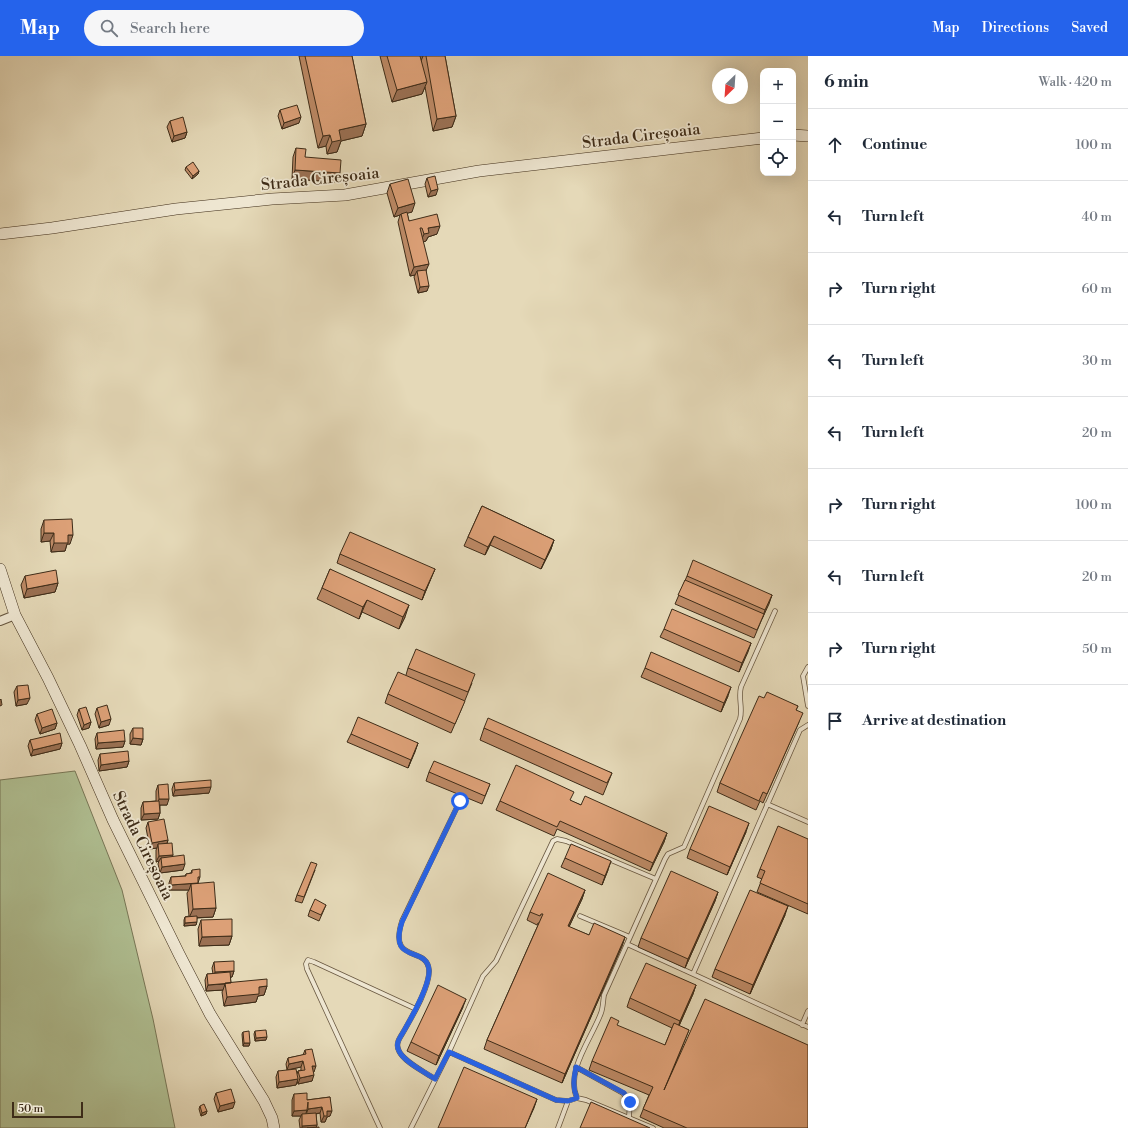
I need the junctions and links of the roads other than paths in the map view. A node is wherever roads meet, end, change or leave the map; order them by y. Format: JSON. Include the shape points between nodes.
{"nodes":[{"id":1,"x":796,"y":135,"type":"edge"},
{"id":2,"x":808,"y":136,"type":"edge"},
{"id":3,"x":760,"y":138,"type":"edge"},
{"id":4,"x":0,"y":234,"type":"edge"},
{"id":5,"x":0,"y":569,"type":"edge"},
{"id":6,"x":774,"y":611,"type":"dead end"},
{"id":7,"x":15,"y":615,"type":"junction"},
{"id":8,"x":0,"y":621,"type":"edge"},
{"id":9,"x":808,"y":667,"type":"edge"},
{"id":10,"x":808,"y":706,"type":"edge"},
{"id":11,"x":808,"y":725,"type":"edge"},
{"id":12,"x":460,"y":801,"type":"dead end"},
{"id":13,"x":767,"y":804,"type":"junction"},
{"id":14,"x":808,"y":822,"type":"edge"},
{"id":15,"x":656,"y":879,"type":"junction"},
{"id":16,"x":580,"y":916,"type":"dead end"},
{"id":17,"x":630,"y":937,"type":"junction"},
{"id":18,"x":627,"y":944,"type":"junction"},
{"id":19,"x":693,"y":974,"type":"junction"},
{"id":20,"x":416,"y":1009,"type":"junction"},
{"id":21,"x":808,"y":1010,"type":"edge"},
{"id":22,"x":802,"y":1025,"type":"junction"},
{"id":23,"x":808,"y":1027,"type":"edge"},
{"id":24,"x":449,"y":1052,"type":"junction"},
{"id":25,"x":576,"y":1067,"type":"junction"},
{"id":26,"x":435,"y":1079,"type":"junction"},
{"id":27,"x":577,"y":1098,"type":"junction"},
{"id":28,"x":568,"y":1101,"type":"junction"},
{"id":29,"x":629,"y":1117,"type":"junction"},
{"id":30,"x":274,"y":1128,"type":"edge"},
{"id":31,"x":380,"y":1128,"type":"edge"},
{"id":32,"x":411,"y":1128,"type":"edge"},
{"id":33,"x":558,"y":1128,"type":"edge"},
{"id":34,"x":652,"y":1128,"type":"edge"}],
"edges":[{"from":1,"to":2,"type":"street"},
{"from":3,"to":4,"type":"street","name":"Strada Cireșoaia","via":[[479,171],[345,195],[272,199],[176,209]]},
{"from":5,"to":7,"type":"street","name":"Strada Cireșoaia"},
{"from":6,"to":15,"type":"lane","via":[[739,694],[742,713],[740,719],[684,847],[668,854]]},
{"from":7,"to":8,"type":"street"},
{"from":7,"to":30,"type":"street","name":"Strada Cireșoaia","via":[[58,698],[113,820],[179,954],[210,1014],[264,1101]]},
{"from":9,"to":10,"type":"lane","via":[[803,676]]},
{"from":11,"to":13,"type":"lane","via":[[800,730]]},
{"from":12,"to":20,"type":"lane","via":[[398,933],[402,948],[422,958],[429,968],[429,979]]},
{"from":13,"to":14,"type":"lane"},
{"from":13,"to":19,"type":"lane"},
{"from":15,"to":17,"type":"lane"},
{"from":15,"to":24,"type":"lane","via":[[566,840],[553,841],[496,960],[483,976]]},
{"from":16,"to":17,"type":"lane"},
{"from":17,"to":18,"type":"lane"},
{"from":18,"to":19,"type":"lane"},
{"from":18,"to":25,"type":"lane","via":[[604,995],[602,1012]]},
{"from":19,"to":22,"type":"lane"},
{"from":20,"to":26,"type":"lane","via":[[398,1042],[398,1050],[404,1058]]},
{"from":20,"to":31,"type":"lane","via":[[314,962],[308,960],[306,964]]},
{"from":21,"to":22,"type":"lane"},
{"from":22,"to":23,"type":"lane"},
{"from":24,"to":26,"type":"lane"},
{"from":24,"to":28,"type":"lane","via":[[556,1100]]},
{"from":25,"to":27,"type":"lane","via":[[574,1087]]},
{"from":25,"to":29,"type":"lane","via":[[624,1093],[630,1102]]},
{"from":26,"to":32,"type":"lane"},
{"from":27,"to":28,"type":"lane"},
{"from":27,"to":29,"type":"lane"},
{"from":28,"to":33,"type":"lane"},
{"from":29,"to":34,"type":"lane"}]}
